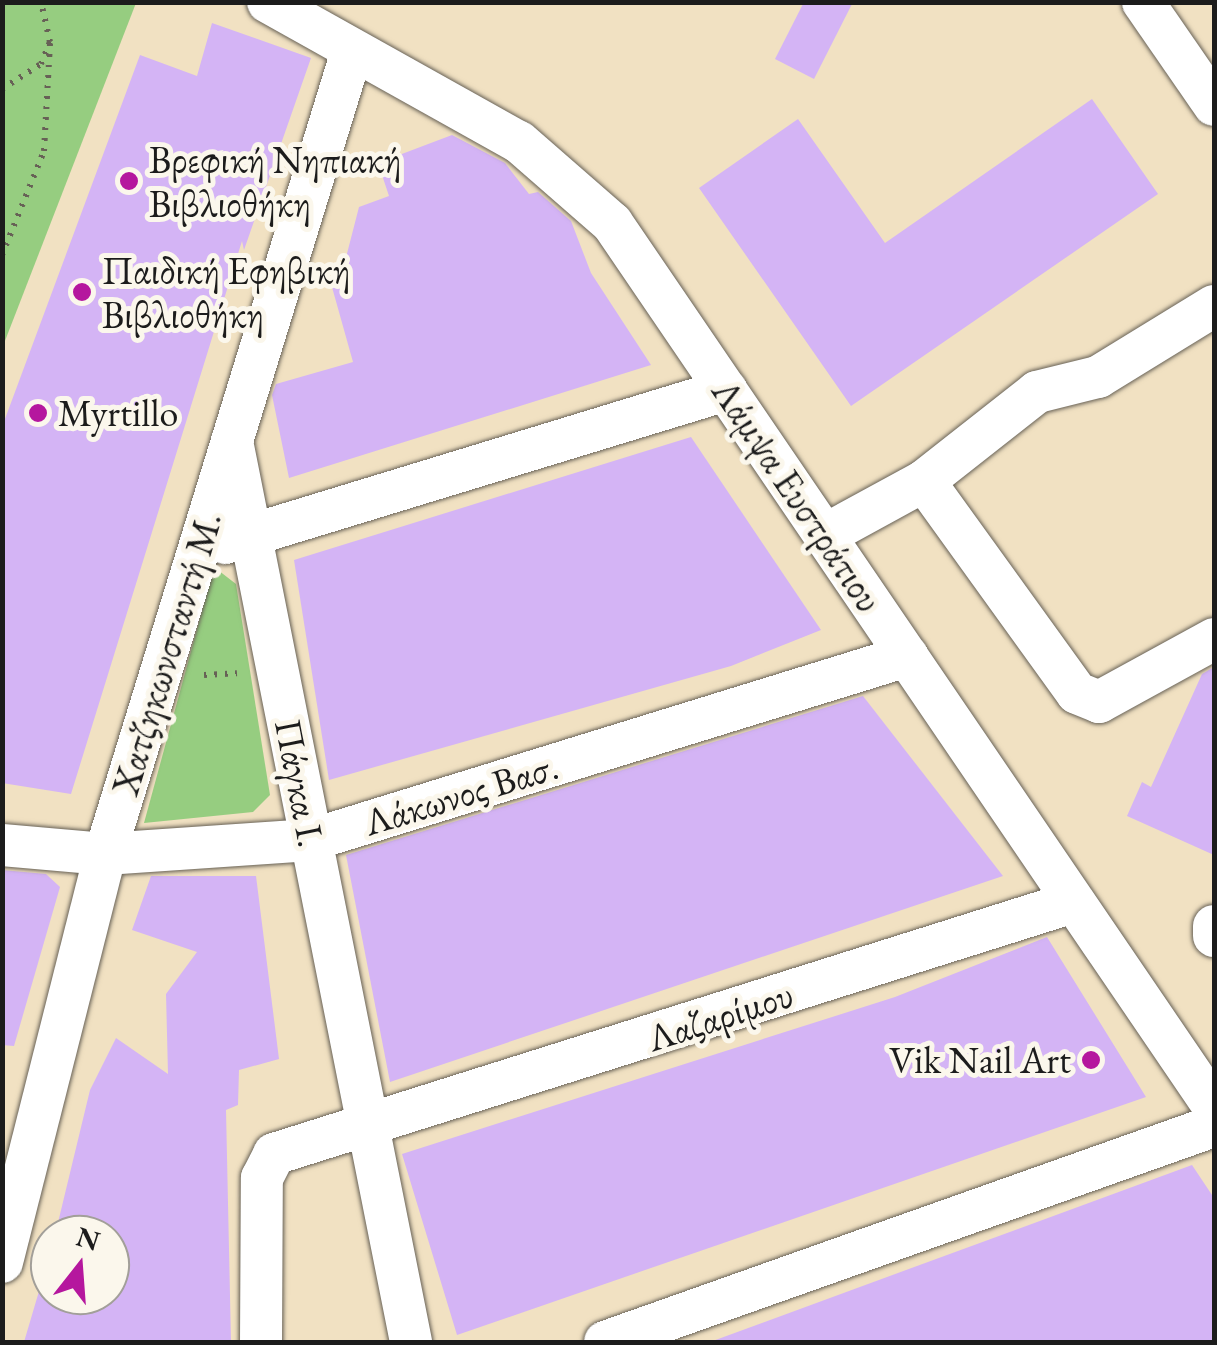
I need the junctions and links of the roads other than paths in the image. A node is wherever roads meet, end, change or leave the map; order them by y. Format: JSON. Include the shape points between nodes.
{"nodes":[{"id":1,"x":268,"y":2,"type":"edge"},
{"id":2,"x":1143,"y":2,"type":"edge"},
{"id":3,"x":352,"y":51,"type":"junction"},
{"id":4,"x":1214,"y":105,"type":"edge"},
{"id":5,"x":1214,"y":306,"type":"edge"},
{"id":6,"x":726,"y":390,"type":"junction"},
{"id":7,"x":232,"y":436,"type":"junction"},
{"id":8,"x":924,"y":481,"type":"junction"},
{"id":9,"x":825,"y":535,"type":"junction"},
{"id":10,"x":251,"y":536,"type":"junction"},
{"id":11,"x":196,"y":552,"type":"junction"},
{"id":12,"x":1214,"y":640,"type":"edge"},
{"id":13,"x":907,"y":656,"type":"junction"},
{"id":14,"x":312,"y":840,"type":"junction"},
{"id":15,"x":2,"y":844,"type":"edge"},
{"id":16,"x":105,"y":854,"type":"junction"},
{"id":17,"x":1070,"y":903,"type":"junction"},
{"id":18,"x":1214,"y":926,"type":"edge"},
{"id":19,"x":1214,"y":936,"type":"edge"},
{"id":20,"x":1214,"y":1107,"type":"edge"},
{"id":21,"x":1214,"y":1126,"type":"edge"},
{"id":22,"x":369,"y":1129,"type":"junction"},
{"id":23,"x":2,"y":1262,"type":"edge"},
{"id":24,"x":261,"y":1342,"type":"edge"},
{"id":25,"x":411,"y":1342,"type":"edge"},
{"id":26,"x":605,"y":1342,"type":"edge"}],
"edges":[{"from":1,"to":3,"type":"street","name":"Λάμψα Ευστράτιου"},
{"from":2,"to":4,"type":"street"},
{"from":3,"to":6,"type":"street","name":"Λάμψα Ευστράτιου","via":[[576,183]]},
{"from":3,"to":7,"type":"street","name":"Χατζηκωνσταντή Μ."},
{"from":5,"to":8,"type":"street","via":[[1098,377],[1037,392]]},
{"from":6,"to":9,"type":"street","name":"Λάμψα Ευστράτιου"},
{"from":6,"to":10,"type":"street"},
{"from":7,"to":10,"type":"street","name":"Πάγκα Ι."},
{"from":7,"to":11,"type":"street","name":"Χατζηκωνσταντή Μ."},
{"from":8,"to":9,"type":"street"},
{"from":8,"to":12,"type":"street","via":[[1077,693],[1099,702]]},
{"from":9,"to":13,"type":"street","name":"Λάμψα Ευστράτιου"},
{"from":10,"to":11,"type":"street"},
{"from":10,"to":14,"type":"street","name":"Πάγκα Ι."},
{"from":11,"to":16,"type":"street","name":"Χατζηκωνσταντή Μ."},
{"from":13,"to":14,"type":"street","name":"Λάκωνος Βασ."},
{"from":13,"to":17,"type":"street","name":"Λάμψα Ευστράτιου"},
{"from":14,"to":16,"type":"street","name":"Λάκωνος Βασ."},
{"from":14,"to":22,"type":"street","name":"Πάγκα Ι."},
{"from":15,"to":16,"type":"street","name":"Λάκωνος Βασ."},
{"from":16,"to":23,"type":"street","name":"Χατζηκωνσταντή Μ."},
{"from":17,"to":20,"type":"street","name":"Λάμψα Ευστράτιου"},
{"from":17,"to":22,"type":"street","name":"Λαζαρίμου"},
{"from":18,"to":19,"type":"street"},
{"from":21,"to":26,"type":"street"},
{"from":22,"to":24,"type":"street","via":[[274,1154],[262,1178]]},
{"from":22,"to":25,"type":"street","name":"Πάγκα Ι."}]}
